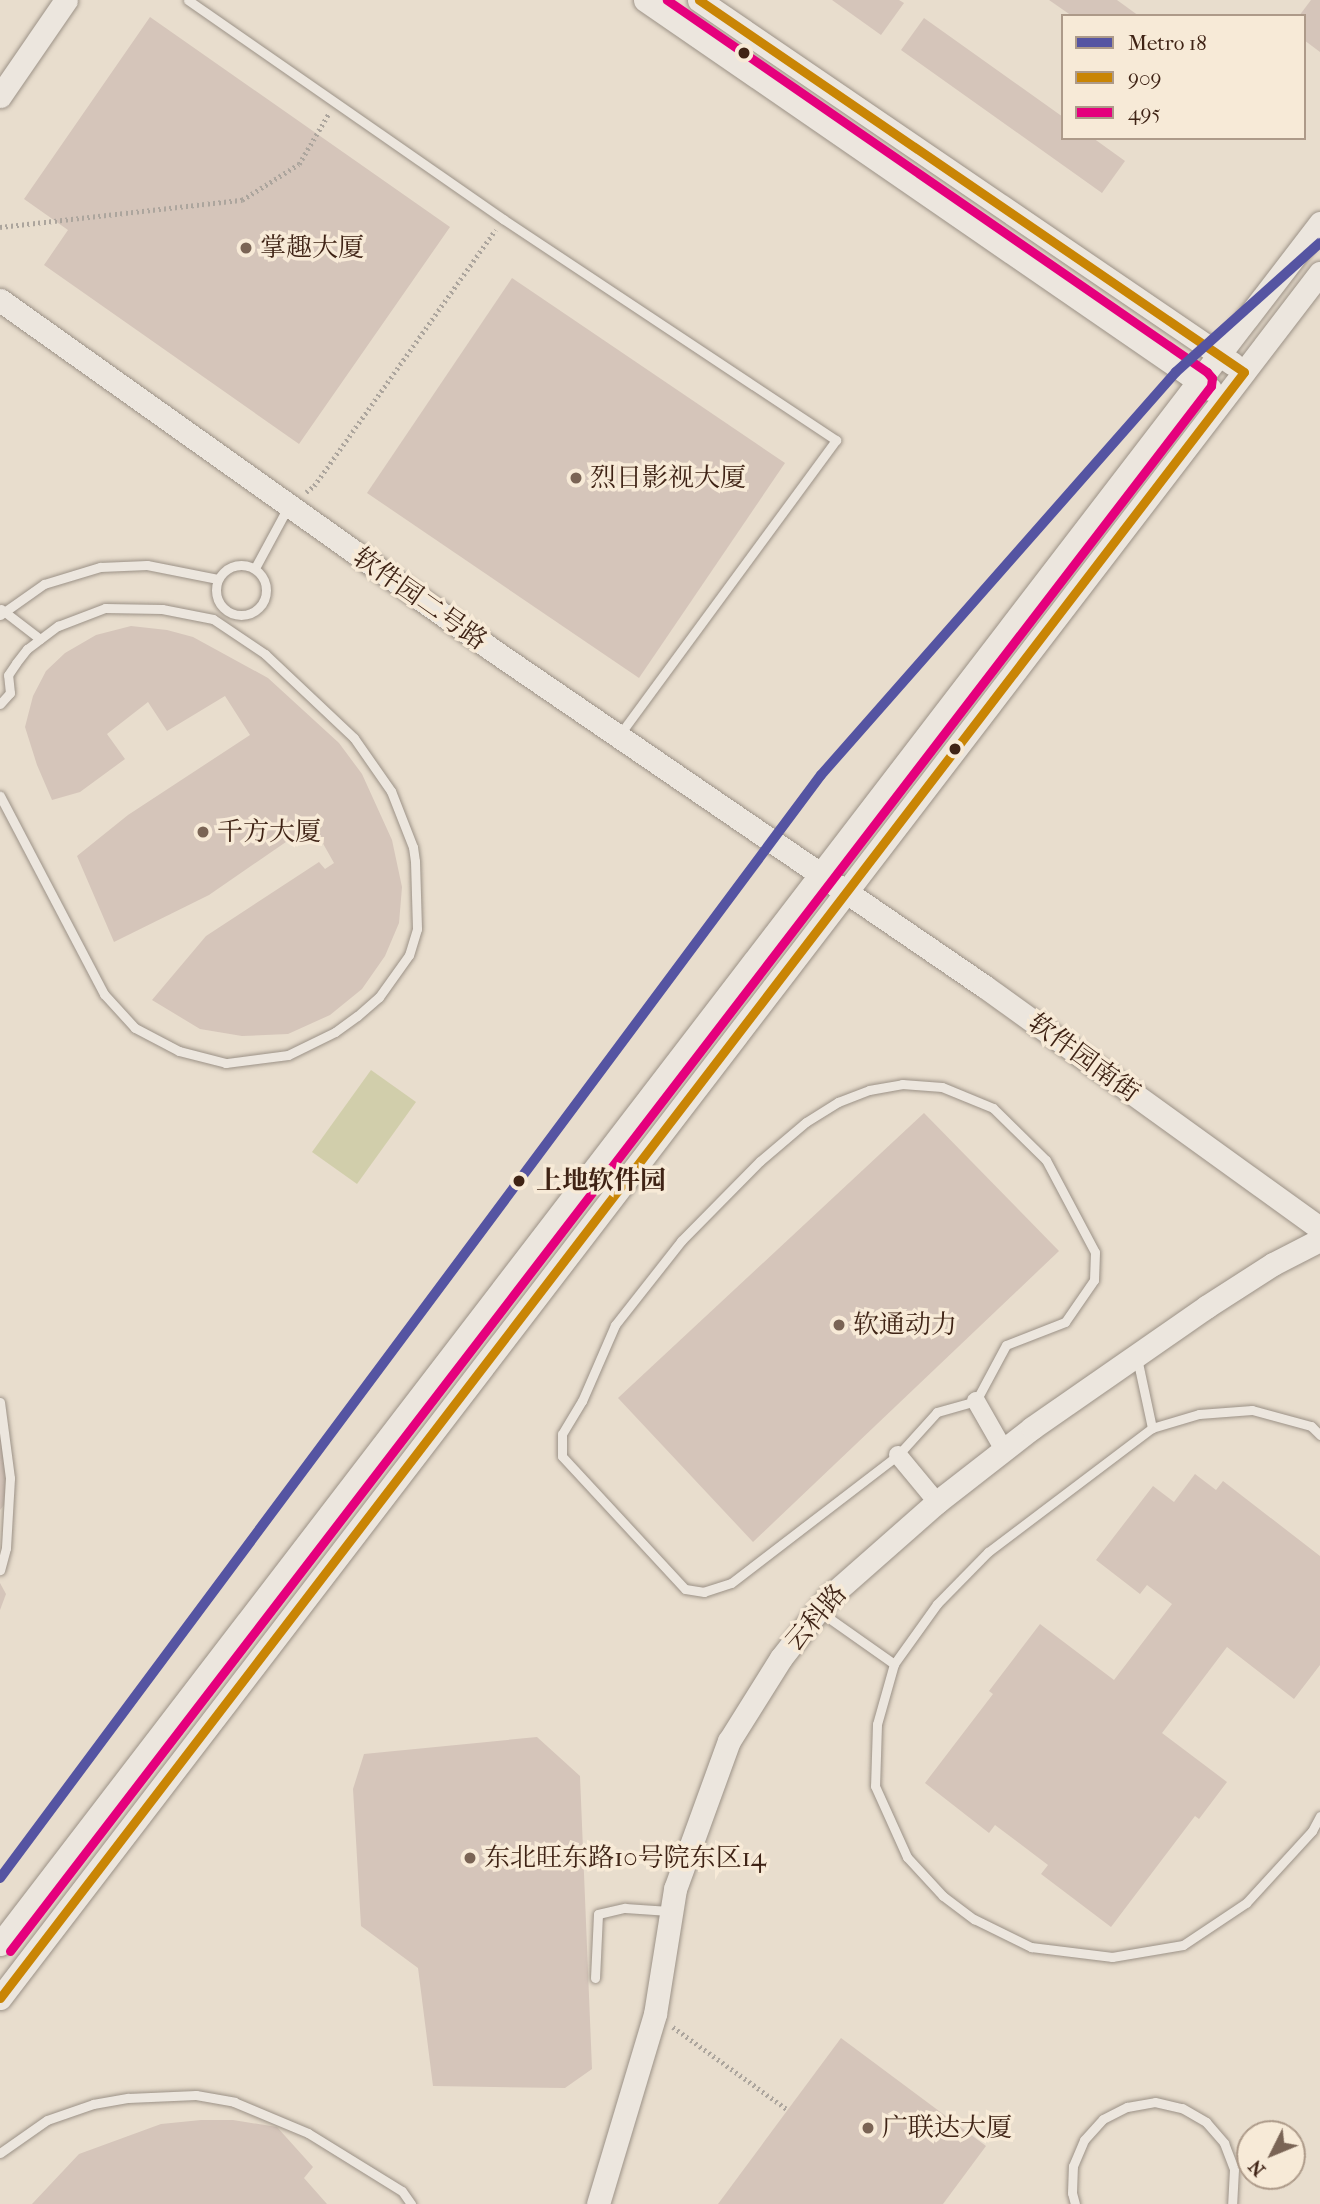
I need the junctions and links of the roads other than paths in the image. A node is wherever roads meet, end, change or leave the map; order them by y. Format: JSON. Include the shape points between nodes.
{"nodes":[{"id":1,"x":66,"y":0,"type":"edge"},
{"id":2,"x":188,"y":0,"type":"edge"},
{"id":3,"x":645,"y":0,"type":"edge"},
{"id":4,"x":699,"y":0,"type":"edge"},
{"id":5,"x":0,"y":96,"type":"edge"},
{"id":6,"x":1320,"y":223,"type":"edge"},
{"id":7,"x":1320,"y":273,"type":"edge"},
{"id":8,"x":0,"y":300,"type":"edge"},
{"id":9,"x":1220,"y":355,"type":"junction"},
{"id":10,"x":1244,"y":372,"type":"junction"},
{"id":11,"x":1200,"y":382,"type":"junction"},
{"id":12,"x":1224,"y":398,"type":"junction"},
{"id":13,"x":289,"y":505,"type":"junction"},
{"id":14,"x":254,"y":568,"type":"junction"},
{"id":15,"x":218,"y":579,"type":"junction"},
{"id":16,"x":1,"y":612,"type":"edge"},
{"id":17,"x":229,"y":612,"type":"junction"},
{"id":18,"x":223,"y":626,"type":"junction"},
{"id":19,"x":40,"y":639,"type":"junction"},
{"id":20,"x":0,"y":704,"type":"edge"},
{"id":21,"x":619,"y":736,"type":"junction"},
{"id":22,"x":0,"y":796,"type":"edge"},
{"id":23,"x":822,"y":874,"type":"junction"},
{"id":24,"x":847,"y":890,"type":"junction"},
{"id":25,"x":1320,"y":1228,"type":"edge"},
{"id":26,"x":1320,"y":1240,"type":"edge"},
{"id":27,"x":1136,"y":1353,"type":"junction"},
{"id":28,"x":976,"y":1401,"type":"junction"},
{"id":29,"x":0,"y":1402,"type":"edge"},
{"id":30,"x":1152,"y":1428,"type":"junction"},
{"id":31,"x":1320,"y":1435,"type":"edge"},
{"id":32,"x":1004,"y":1450,"type":"junction"},
{"id":33,"x":898,"y":1455,"type":"junction"},
{"id":34,"x":937,"y":1502,"type":"junction"},
{"id":35,"x":0,"y":1570,"type":"edge"},
{"id":36,"x":818,"y":1610,"type":"junction"},
{"id":37,"x":894,"y":1664,"type":"junction"},
{"id":38,"x":1320,"y":1816,"type":"edge"},
{"id":39,"x":671,"y":1911,"type":"junction"},
{"id":40,"x":0,"y":1944,"type":"edge"},
{"id":41,"x":595,"y":1978,"type":"dead end"},
{"id":42,"x":0,"y":1998,"type":"edge"},
{"id":43,"x":0,"y":2153,"type":"edge"},
{"id":44,"x":411,"y":2204,"type":"edge"},
{"id":45,"x":598,"y":2204,"type":"edge"},
{"id":46,"x":1075,"y":2204,"type":"edge"},
{"id":47,"x":1232,"y":2204,"type":"edge"}],
"edges":[{"from":1,"to":5,"type":"street"},
{"from":2,"to":21,"type":"lane","via":[[503,219],[836,440]]},
{"from":3,"to":11,"type":"street"},
{"from":4,"to":9,"type":"street"},
{"from":6,"to":9,"type":"street"},
{"from":7,"to":10,"type":"street"},
{"from":8,"to":13,"type":"street","name":"软件园二号路"},
{"from":9,"to":10,"type":"street"},
{"from":9,"to":11,"type":"street"},
{"from":10,"to":12,"type":"street"},
{"from":11,"to":12,"type":"street"},
{"from":11,"to":23,"type":"street"},
{"from":12,"to":24,"type":"street"},
{"from":13,"to":14,"type":"lane"},
{"from":13,"to":21,"type":"street","name":"软件园二号路"},
{"from":14,"to":15,"type":"lane","via":[[238,565]]},
{"from":14,"to":17,"type":"lane","via":[[265,582],[265,599],[246,615]]},
{"from":15,"to":16,"type":"lane","via":[[147,565],[100,567],[44,583]]},
{"from":15,"to":17,"type":"lane","via":[[218,601]]},
{"from":16,"to":19,"type":"lane"},
{"from":17,"to":18,"type":"lane"},
{"from":18,"to":19,"type":"lane","via":[[213,619],[162,609],[105,608],[58,626]]},
{"from":18,"to":22,"type":"lane","via":[[265,654],[354,738],[391,791],[413,848],[417,929],[409,955],[379,997],[357,1016],[288,1055],[234,1062],[179,1051],[135,1028],[90,971]]},
{"from":19,"to":20,"type":"lane","via":[[8,674],[10,693]]},
{"from":21,"to":23,"type":"street","name":"软件园二号路"},
{"from":23,"to":24,"type":"street","name":"软件园二号路"},
{"from":23,"to":40,"type":"street"},
{"from":24,"to":25,"type":"street","name":"软件园南街"},
{"from":24,"to":42,"type":"street"},
{"from":26,"to":27,"type":"street","name":"云科路","via":[[1273,1264]]},
{"from":27,"to":30,"type":"lane"},
{"from":27,"to":32,"type":"street","name":"云科路"},
{"from":28,"to":32,"type":"street"},
{"from":28,"to":33,"type":"lane","via":[[937,1412]]},
{"from":28,"to":33,"type":"lane","via":[[1006,1345],[1065,1322],[1094,1280],[1095,1252],[1046,1160],[993,1108],[942,1087],[902,1084],[838,1102],[806,1122],[681,1241],[614,1325],[582,1401],[562,1434],[562,1456],[638,1541],[685,1589],[704,1592],[731,1583]]},
{"from":29,"to":35,"type":"lane","via":[[10,1478],[6,1548]]},
{"from":30,"to":31,"type":"lane","via":[[1199,1414],[1252,1410],[1311,1426]]},
{"from":30,"to":37,"type":"lane","via":[[988,1552],[937,1604]]},
{"from":32,"to":34,"type":"street","name":"云科路"},
{"from":33,"to":34,"type":"street"},
{"from":34,"to":36,"type":"street","name":"云科路"},
{"from":36,"to":37,"type":"lane"},
{"from":36,"to":39,"type":"street","name":"云科路","via":[[781,1658],[729,1741]]},
{"from":37,"to":38,"type":"lane","via":[[877,1724],[875,1786],[907,1857],[943,1896],[974,1919],[1031,1947],[1112,1957],[1183,1945],[1247,1903],[1312,1831]]},
{"from":39,"to":41,"type":"lane","via":[[625,1908],[598,1914]]},
{"from":39,"to":45,"type":"street","name":"云科路","via":[[655,2014]]},
{"from":43,"to":44,"type":"lane","via":[[47,2120],[93,2104],[196,2095],[234,2102],[308,2133],[402,2191]]},
{"from":46,"to":47,"type":"lane","via":[[1073,2166],[1084,2140],[1103,2119],[1127,2107],[1155,2102],[1182,2108],[1206,2122],[1224,2143],[1234,2169]]}]}
